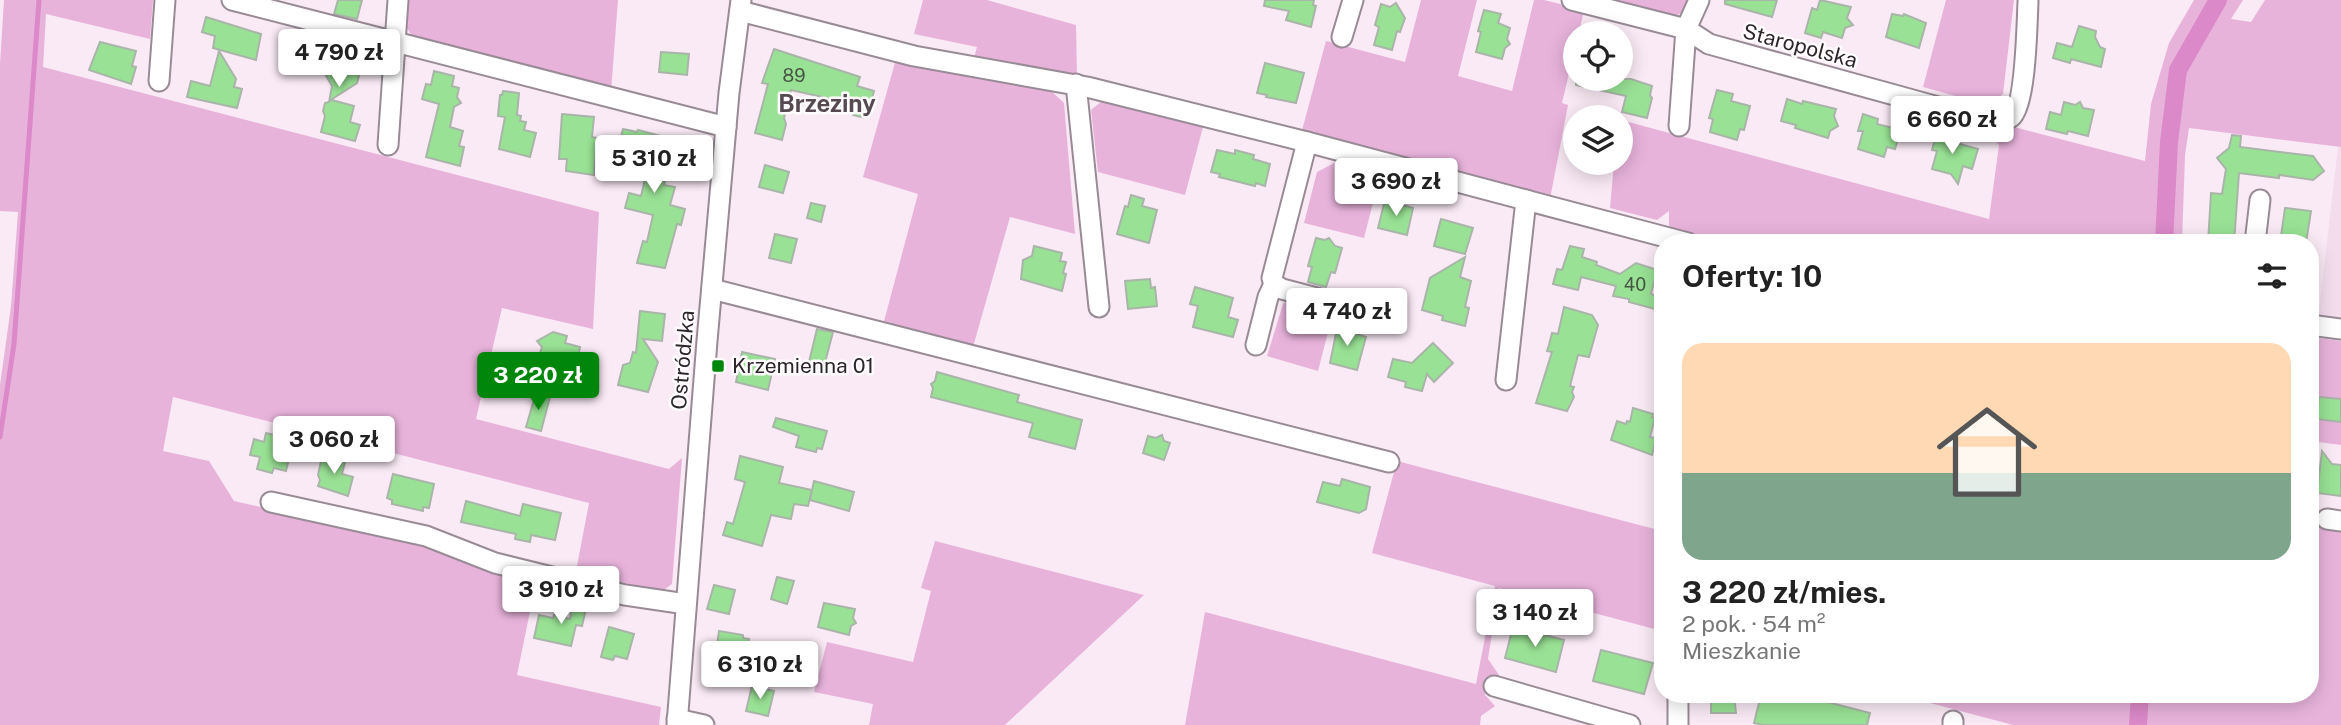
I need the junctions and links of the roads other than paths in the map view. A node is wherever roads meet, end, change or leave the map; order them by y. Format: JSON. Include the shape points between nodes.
{"nodes":[{"id":1,"x":165,"y":0,"type":"edge"},
{"id":2,"x":232,"y":0,"type":"edge"},
{"id":3,"x":398,"y":0,"type":"edge"},
{"id":4,"x":1353,"y":0,"type":"edge"},
{"id":5,"x":1572,"y":0,"type":"edge"},
{"id":6,"x":1699,"y":0,"type":"edge"},
{"id":7,"x":2028,"y":2,"type":"edge"},
{"id":8,"x":740,"y":5,"type":"edge"},
{"id":9,"x":1686,"y":29,"type":"junction"},
{"id":10,"x":1342,"y":37,"type":"dead end"},
{"id":11,"x":396,"y":42,"type":"junction"},
{"id":12,"x":159,"y":81,"type":"dead end"},
{"id":13,"x":1076,"y":84,"type":"junction"},
{"id":14,"x":1679,"y":126,"type":"dead end"},
{"id":15,"x":726,"y":127,"type":"junction"},
{"id":16,"x":1307,"y":142,"type":"junction"},
{"id":17,"x":388,"y":145,"type":"dead end"},
{"id":18,"x":1526,"y":200,"type":"junction"},
{"id":19,"x":2260,"y":200,"type":"dead end"},
{"id":20,"x":1654,"y":234,"type":"edge"},
{"id":21,"x":2256,"y":234,"type":"edge"},
{"id":22,"x":1274,"y":284,"type":"junction"},
{"id":23,"x":712,"y":289,"type":"junction"},
{"id":24,"x":1099,"y":307,"type":"dead end"},
{"id":25,"x":1370,"y":312,"type":"dead end"},
{"id":26,"x":2319,"y":325,"type":"edge"},
{"id":27,"x":2341,"y":329,"type":"edge"},
{"id":28,"x":1256,"y":345,"type":"dead end"},
{"id":29,"x":1506,"y":380,"type":"dead end"},
{"id":30,"x":1390,"y":462,"type":"dead end"},
{"id":31,"x":271,"y":502,"type":"dead end"},
{"id":32,"x":686,"y":604,"type":"junction"},
{"id":33,"x":1494,"y":687,"type":"dead end"},
{"id":34,"x":1678,"y":703,"type":"edge"},
{"id":35,"x":1558,"y":705,"type":"junction"},
{"id":36,"x":677,"y":722,"type":"edge"},
{"id":37,"x":704,"y":725,"type":"edge"},
{"id":38,"x":1555,"y":725,"type":"edge"},
{"id":39,"x":1630,"y":725,"type":"edge"},
{"id":40,"x":1678,"y":725,"type":"edge"}],
"edges":[{"from":1,"to":12,"type":"street"},
{"from":2,"to":11,"type":"street"},
{"from":3,"to":11,"type":"street"},
{"from":4,"to":10,"type":"street"},
{"from":5,"to":9,"type":"street","name":"Staropolska"},
{"from":6,"to":9,"type":"street"},
{"from":7,"to":9,"type":"street","name":"Staropolska","via":[[2026,58],[2017,111],[2008,119],[1989,121],[1709,44]]},
{"from":8,"to":13,"type":"street","via":[[914,56]]},
{"from":8,"to":15,"type":"street","name":"Ostródzka"},
{"from":9,"to":14,"type":"street"},
{"from":11,"to":15,"type":"street"},
{"from":11,"to":17,"type":"street"},
{"from":13,"to":16,"type":"street"},
{"from":13,"to":24,"type":"street"},
{"from":15,"to":23,"type":"street","name":"Ostródzka"},
{"from":16,"to":18,"type":"street"},
{"from":16,"to":22,"type":"street"},
{"from":18,"to":20,"type":"street"},
{"from":18,"to":29,"type":"street"},
{"from":19,"to":21,"type":"street"},
{"from":22,"to":25,"type":"street"},
{"from":22,"to":28,"type":"street"},
{"from":23,"to":30,"type":"street"},
{"from":23,"to":32,"type":"street","name":"Ostródzka"},
{"from":26,"to":27,"type":"street"},
{"from":31,"to":32,"type":"street","via":[[426,537],[495,563],[586,586]]},
{"from":32,"to":36,"type":"street","name":"Ostródzka"},
{"from":33,"to":35,"type":"street"},
{"from":34,"to":40,"type":"street"},
{"from":35,"to":38,"type":"street"},
{"from":35,"to":39,"type":"street"},
{"from":36,"to":37,"type":"street"}]}
